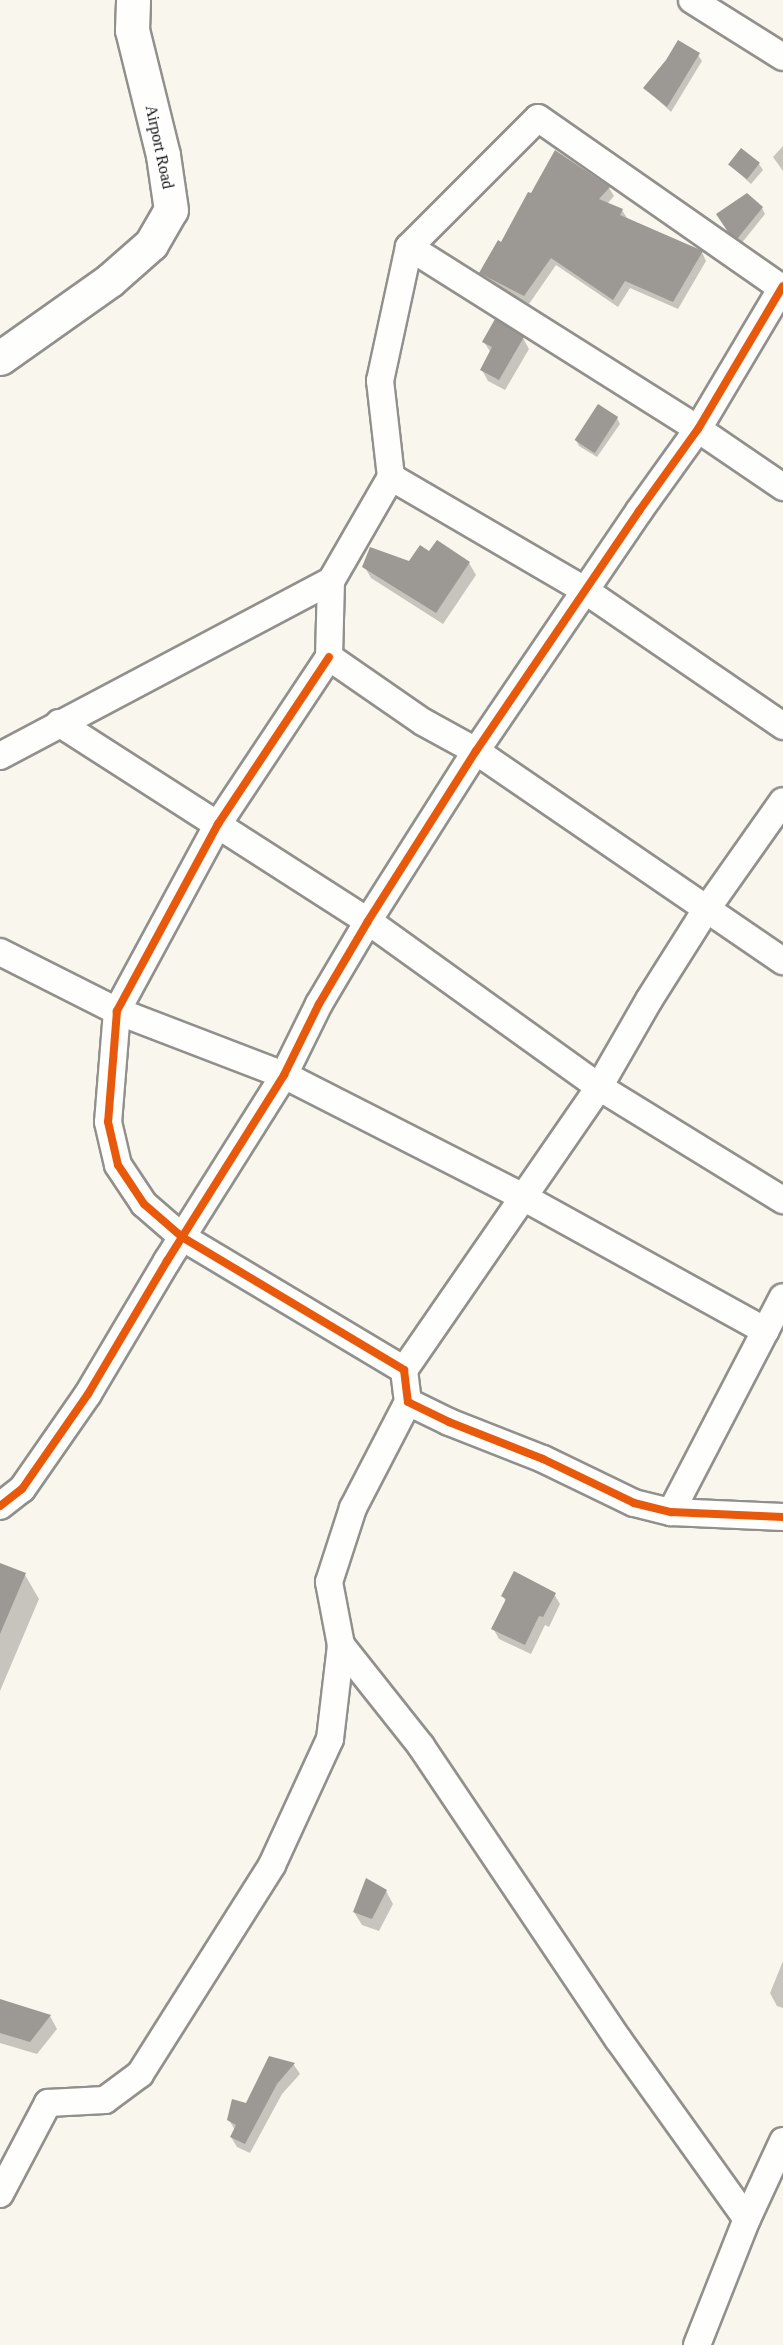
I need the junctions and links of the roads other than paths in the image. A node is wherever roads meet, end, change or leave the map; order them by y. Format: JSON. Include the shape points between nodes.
{"nodes":[{"id":1,"x":133,"y":0,"type":"edge"},
{"id":2,"x":692,"y":0,"type":"edge"},
{"id":3,"x":783,"y":57,"type":"edge"},
{"id":4,"x":409,"y":247,"type":"junction"},
{"id":5,"x":783,"y":287,"type":"edge"},
{"id":6,"x":0,"y":358,"type":"edge"},
{"id":7,"x":698,"y":429,"type":"junction"},
{"id":8,"x":391,"y":477,"type":"junction"},
{"id":9,"x":783,"y":487,"type":"edge"},
{"id":10,"x":331,"y":581,"type":"junction"},
{"id":11,"x":586,"y":591,"type":"junction"},
{"id":12,"x":329,"y":657,"type":"junction"},
{"id":13,"x":59,"y":723,"type":"junction"},
{"id":14,"x":783,"y":726,"type":"edge"},
{"id":15,"x":476,"y":750,"type":"junction"},
{"id":16,"x":0,"y":756,"type":"edge"},
{"id":17,"x":783,"y":801,"type":"edge"},
{"id":18,"x":218,"y":824,"type":"junction"},
{"id":19,"x":706,"y":910,"type":"junction"},
{"id":20,"x":368,"y":921,"type":"junction"},
{"id":21,"x":0,"y":952,"type":"edge"},
{"id":22,"x":783,"y":961,"type":"edge"},
{"id":23,"x":117,"y":1011,"type":"junction"},
{"id":24,"x":284,"y":1075,"type":"junction"},
{"id":25,"x":599,"y":1087,"type":"junction"},
{"id":26,"x":523,"y":1197,"type":"junction"},
{"id":27,"x":783,"y":1200,"type":"edge"},
{"id":28,"x":182,"y":1237,"type":"junction"},
{"id":29,"x":783,"y":1298,"type":"edge"},
{"id":30,"x":766,"y":1330,"type":"junction"},
{"id":31,"x":404,"y":1370,"type":"junction"},
{"id":32,"x":408,"y":1402,"type":"junction"},
{"id":33,"x":0,"y":1506,"type":"edge"},
{"id":34,"x":671,"y":1512,"type":"junction"},
{"id":35,"x":783,"y":1517,"type":"edge"},
{"id":36,"x":341,"y":1645,"type":"junction"},
{"id":37,"x":783,"y":2141,"type":"edge"},
{"id":38,"x":0,"y":2194,"type":"edge"},
{"id":39,"x":747,"y":2219,"type":"junction"},
{"id":40,"x":697,"y":2345,"type":"edge"}],
"edges":[{"from":1,"to":6,"type":"street","name":"Airport Road","via":[[132,30],[161,144],[171,210],[151,244],[110,280]]},
{"from":2,"to":3,"type":"street"},
{"from":4,"to":5,"type":"street","via":[[538,118]]},
{"from":4,"to":7,"type":"street"},
{"from":4,"to":8,"type":"street","via":[[380,381]]},
{"from":5,"to":7,"type":"street"},
{"from":7,"to":9,"type":"street"},
{"from":7,"to":11,"type":"street"},
{"from":8,"to":10,"type":"street"},
{"from":8,"to":11,"type":"street"},
{"from":10,"to":12,"type":"street"},
{"from":10,"to":13,"type":"street"},
{"from":11,"to":14,"type":"street"},
{"from":11,"to":15,"type":"street"},
{"from":12,"to":15,"type":"street","via":[[423,722]]},
{"from":12,"to":18,"type":"street"},
{"from":13,"to":16,"type":"street"},
{"from":13,"to":18,"type":"street"},
{"from":15,"to":19,"type":"street"},
{"from":15,"to":20,"type":"street"},
{"from":17,"to":19,"type":"street"},
{"from":18,"to":20,"type":"street"},
{"from":18,"to":23,"type":"street"},
{"from":19,"to":22,"type":"street"},
{"from":19,"to":25,"type":"street"},
{"from":20,"to":24,"type":"street","via":[[319,1004]]},
{"from":20,"to":25,"type":"street"},
{"from":21,"to":23,"type":"street"},
{"from":23,"to":24,"type":"street"},
{"from":23,"to":28,"type":"street","via":[[108,1122],[118,1165],[144,1204]]},
{"from":24,"to":26,"type":"street"},
{"from":24,"to":28,"type":"street"},
{"from":25,"to":26,"type":"street"},
{"from":25,"to":27,"type":"street"},
{"from":26,"to":30,"type":"street"},
{"from":26,"to":31,"type":"street"},
{"from":28,"to":31,"type":"street"},
{"from":28,"to":33,"type":"street","via":[[88,1394],[22,1489]]},
{"from":29,"to":30,"type":"street"},
{"from":30,"to":34,"type":"street"},
{"from":31,"to":32,"type":"street"},
{"from":32,"to":34,"type":"street","via":[[543,1459],[634,1503]]},
{"from":32,"to":36,"type":"street","via":[[353,1508],[329,1582]]},
{"from":34,"to":35,"type":"street"},
{"from":36,"to":38,"type":"street","via":[[330,1739],[272,1865],[140,2074],[105,2100],[48,2103]]},
{"from":36,"to":39,"type":"street","via":[[421,1746],[618,2039]]},
{"from":37,"to":39,"type":"street"},
{"from":39,"to":40,"type":"street"}]}
